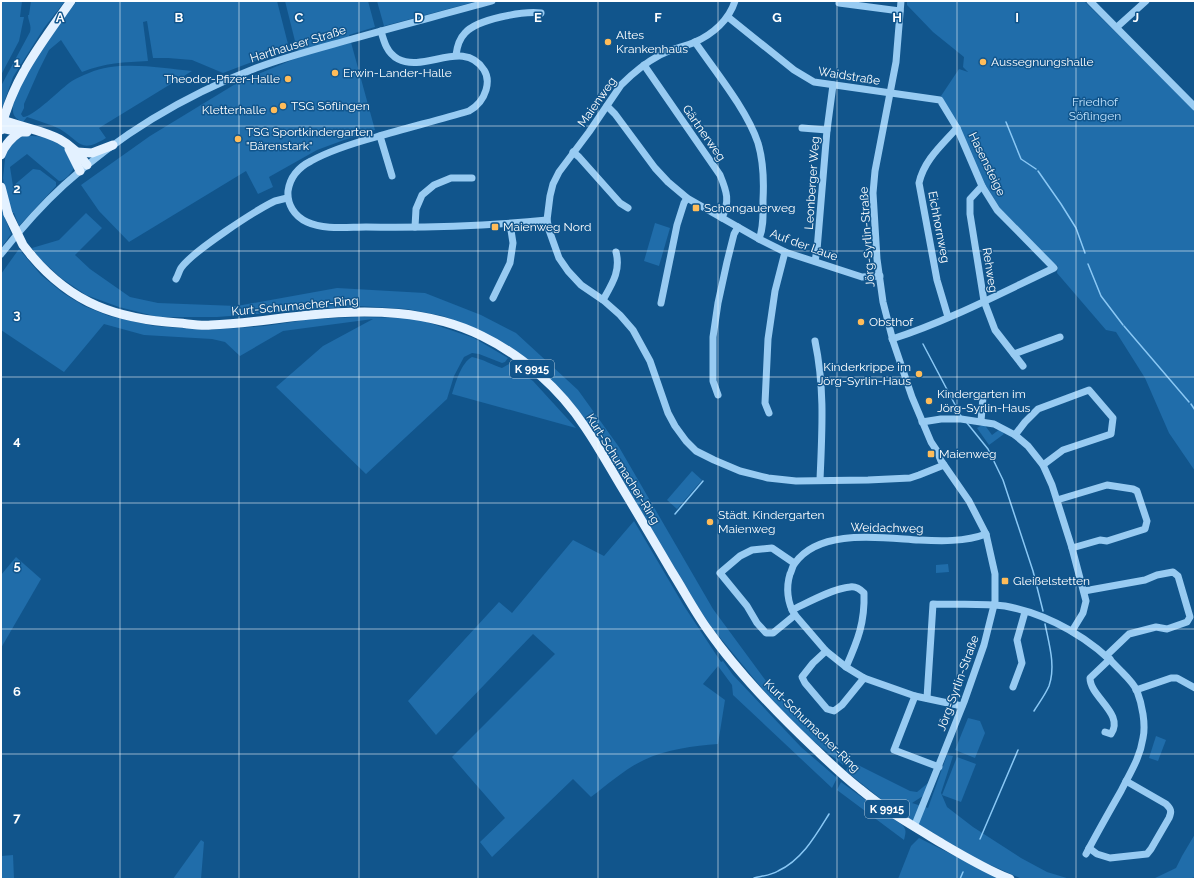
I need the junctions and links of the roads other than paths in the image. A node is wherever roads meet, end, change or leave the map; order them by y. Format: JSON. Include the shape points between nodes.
{"nodes":[{"id":1,"x":71,"y":1,"type":"edge"},
{"id":2,"x":492,"y":1,"type":"edge"},
{"id":3,"x":735,"y":1,"type":"edge"},
{"id":4,"x":901,"y":1,"type":"edge"},
{"id":5,"x":1090,"y":1,"type":"edge"},
{"id":6,"x":1146,"y":1,"type":"edge"},
{"id":7,"x":839,"y":3,"type":"dead end"},
{"id":8,"x":900,"y":11,"type":"junction"},
{"id":9,"x":541,"y":13,"type":"dead end"},
{"id":10,"x":728,"y":17,"type":"junction"},
{"id":11,"x":1117,"y":27,"type":"junction"},
{"id":12,"x":381,"y":31,"type":"junction"},
{"id":13,"x":695,"y":42,"type":"junction"},
{"id":14,"x":456,"y":55,"type":"junction"},
{"id":15,"x":644,"y":65,"type":"junction"},
{"id":16,"x":833,"y":85,"type":"junction"},
{"id":17,"x":890,"y":93,"type":"junction"},
{"id":18,"x":940,"y":100,"type":"joint"},
{"id":19,"x":607,"y":106,"type":"junction"},
{"id":20,"x":1195,"y":107,"type":"edge"},
{"id":21,"x":2,"y":126,"type":"edge"},
{"id":22,"x":802,"y":128,"type":"dead end"},
{"id":23,"x":957,"y":128,"type":"junction"},
{"id":24,"x":827,"y":130,"type":"junction"},
{"id":25,"x":35,"y":131,"type":"junction"},
{"id":26,"x":20,"y":132,"type":"junction"},
{"id":27,"x":380,"y":136,"type":"junction"},
{"id":28,"x":66,"y":144,"type":"junction"},
{"id":29,"x":113,"y":145,"type":"junction"},
{"id":30,"x":77,"y":152,"type":"junction"},
{"id":31,"x":573,"y":152,"type":"junction"},
{"id":32,"x":1,"y":155,"type":"edge"},
{"id":33,"x":83,"y":168,"type":"junction"},
{"id":34,"x":392,"y":176,"type":"dead end"},
{"id":35,"x":472,"y":178,"type":"dead end"},
{"id":36,"x":982,"y":186,"type":"junction"},
{"id":37,"x":1,"y":187,"type":"edge"},
{"id":38,"x":288,"y":198,"type":"junction"},
{"id":39,"x":687,"y":198,"type":"junction"},
{"id":40,"x":628,"y":208,"type":"dead end"},
{"id":41,"x":722,"y":218,"type":"junction"},
{"id":42,"x":547,"y":220,"type":"junction"},
{"id":43,"x":510,"y":224,"type":"junction"},
{"id":44,"x":415,"y":227,"type":"junction"},
{"id":45,"x":738,"y":227,"type":"junction"},
{"id":46,"x":759,"y":239,"type":"junction"},
{"id":47,"x":616,"y":252,"type":"dead end"},
{"id":48,"x":785,"y":252,"type":"junction"},
{"id":49,"x":1,"y":254,"type":"edge"},
{"id":50,"x":815,"y":261,"type":"junction"},
{"id":51,"x":880,"y":276,"type":"junction"},
{"id":52,"x":176,"y":279,"type":"dead end"},
{"id":53,"x":493,"y":298,"type":"dead end"},
{"id":54,"x":603,"y":300,"type":"junction"},
{"id":55,"x":984,"y":301,"type":"junction"},
{"id":56,"x":661,"y":303,"type":"dead end"},
{"id":57,"x":948,"y":317,"type":"junction"},
{"id":58,"x":1060,"y":337,"type":"dead end"},
{"id":59,"x":892,"y":339,"type":"junction"},
{"id":60,"x":814,"y":341,"type":"dead end"},
{"id":61,"x":1014,"y":354,"type":"junction"},
{"id":62,"x":1023,"y":366,"type":"dead end"},
{"id":63,"x":718,"y":395,"type":"dead end"},
{"id":64,"x":983,"y":397,"type":"dead end"},
{"id":65,"x":769,"y":413,"type":"dead end"},
{"id":66,"x":980,"y":421,"type":"junction"},
{"id":67,"x":922,"y":422,"type":"junction"},
{"id":68,"x":1015,"y":435,"type":"junction"},
{"id":69,"x":942,"y":463,"type":"junction"},
{"id":70,"x":1043,"y":464,"type":"junction"},
{"id":71,"x":820,"y":480,"type":"junction"},
{"id":72,"x":1057,"y":500,"type":"junction"},
{"id":73,"x":986,"y":534,"type":"junction"},
{"id":74,"x":1072,"y":548,"type":"junction"},
{"id":75,"x":794,"y":563,"type":"junction"},
{"id":76,"x":1084,"y":591,"type":"junction"},
{"id":77,"x":994,"y":605,"type":"junction"},
{"id":78,"x":1025,"y":612,"type":"junction"},
{"id":79,"x":793,"y":613,"type":"junction"},
{"id":80,"x":1072,"y":631,"type":"junction"},
{"id":81,"x":826,"y":651,"type":"junction"},
{"id":82,"x":1108,"y":658,"type":"junction"},
{"id":83,"x":846,"y":667,"type":"junction"},
{"id":84,"x":864,"y":678,"type":"junction"},
{"id":85,"x":1013,"y":687,"type":"dead end"},
{"id":86,"x":1195,"y":688,"type":"edge"},
{"id":87,"x":1136,"y":690,"type":"junction"},
{"id":88,"x":915,"y":696,"type":"junction"},
{"id":89,"x":927,"y":698,"type":"junction"},
{"id":90,"x":962,"y":706,"type":"junction"},
{"id":91,"x":1106,"y":732,"type":"dead end"},
{"id":92,"x":939,"y":767,"type":"junction"},
{"id":93,"x":1126,"y":781,"type":"junction"},
{"id":94,"x":914,"y":827,"type":"junction"},
{"id":95,"x":1010,"y":879,"type":"edge"}],
"edges":[{"from":1,"to":21,"type":"main road","via":[[28,64],[10,99]]},
{"from":2,"to":12,"type":"street","name":"Harthauser Straße"},
{"from":3,"to":10,"type":"street","name":"Maienweg"},
{"from":4,"to":8,"type":"street","name":"Jörg-Syrlin-Straße"},
{"from":5,"to":11,"type":"street"},
{"from":6,"to":11,"type":"street"},
{"from":7,"to":8,"type":"street"},
{"from":8,"to":17,"type":"street","name":"Jörg-Syrlin-Straße","via":[[896,62]]},
{"from":9,"to":14,"type":"street","via":[[498,17],[474,27],[466,31],[461,38]]},
{"from":10,"to":13,"type":"street","name":"Maienweg"},
{"from":10,"to":16,"type":"street","name":"Waidstraße","via":[[802,76],[814,82]]},
{"from":11,"to":20,"type":"street"},
{"from":12,"to":14,"type":"street","via":[[384,44],[396,59],[415,63]]},
{"from":12,"to":29,"type":"street","name":"Harthauser Straße","via":[[294,54],[225,81],[167,110]]},
{"from":13,"to":15,"type":"street","name":"Maienweg","via":[[673,48]]},
{"from":13,"to":46,"type":"street","via":[[748,121],[758,143],[763,191]]},
{"from":14,"to":27,"type":"street","via":[[475,60],[486,73],[487,88],[480,103],[469,111]]},
{"from":15,"to":19,"type":"street","name":"Maienweg","via":[[621,85]]},
{"from":15,"to":41,"type":"street","name":"Gärtnerweg","via":[[720,175],[727,190],[728,201]]},
{"from":16,"to":17,"type":"street","name":"Waidstraße"},
{"from":16,"to":24,"type":"street","name":"Leonberger Weg"},
{"from":17,"to":18,"type":"street","name":"Waidstraße"},
{"from":17,"to":51,"type":"street","name":"Jörg-Syrlin-Straße","via":[[878,151],[873,193]]},
{"from":18,"to":23,"type":"street","name":"Hasensteige"},
{"from":19,"to":31,"type":"street","name":"Maienweg"},
{"from":19,"to":39,"type":"street","name":"Auf der Laue","via":[[655,168]]},
{"from":21,"to":25,"type":"main road"},
{"from":21,"to":26,"type":"main road"},
{"from":22,"to":24,"type":"street","name":"Leonberger Weg"},
{"from":23,"to":36,"type":"street","name":"Hasensteige"},
{"from":23,"to":57,"type":"street","name":"Eichhornweg","via":[[928,160],[921,172],[919,183],[937,280]]},
{"from":24,"to":50,"type":"street","name":"Leonberger Weg"},
{"from":25,"to":26,"type":"main road"},
{"from":25,"to":28,"type":"main road","via":[[52,135]]},
{"from":26,"to":32,"type":"main road","via":[[8,142]]},
{"from":27,"to":34,"type":"street"},
{"from":27,"to":38,"type":"street","via":[[329,152],[303,166],[291,180]]},
{"from":28,"to":30,"type":"main road"},
{"from":28,"to":33,"type":"main road"},
{"from":29,"to":30,"type":"main road","via":[[92,153]]},
{"from":29,"to":33,"type":"street","name":"Harthauser Straße"},
{"from":30,"to":33,"type":"main road"},
{"from":31,"to":40,"type":"street","via":[[620,203]]},
{"from":31,"to":42,"type":"street","name":"Maienweg","via":[[553,184]]},
{"from":33,"to":49,"type":"street","name":"Harthauser Straße","via":[[62,186]]},
{"from":35,"to":44,"type":"street","via":[[451,178],[434,185],[419,202]]},
{"from":36,"to":55,"type":"street","name":"Rehweg","via":[[970,199],[970,214]]},
{"from":36,"to":55,"type":"street","name":"Hasensteige","via":[[997,210],[1054,268]]},
{"from":37,"to":94,"type":"main road","name":"Kurt-Schumacher-Ring","number":"K 9915","bridge":true,"via":[[8,214],[23,245],[44,271],[71,293],[111,312],[155,322],[208,326],[312,315],[405,313],[471,331],[496,344],[532,369],[548,383],[584,425],[708,631],[736,667],[831,764],[860,789]]},
{"from":38,"to":44,"type":"street","via":[[293,210],[308,223],[338,228]]},
{"from":38,"to":52,"type":"street","via":[[263,207],[221,235],[194,256],[182,268]]},
{"from":39,"to":41,"type":"street","name":"Auf der Laue"},
{"from":39,"to":56,"type":"street","via":[[677,225]]},
{"from":41,"to":45,"type":"street","name":"Auf der Laue"},
{"from":42,"to":43,"type":"street"},
{"from":42,"to":54,"type":"street","name":"Maienweg","via":[[559,258],[568,271],[581,285]]},
{"from":43,"to":44,"type":"street"},
{"from":43,"to":53,"type":"street","via":[[513,243],[510,263]]},
{"from":45,"to":46,"type":"street","name":"Auf der Laue"},
{"from":45,"to":63,"type":"street","via":[[727,262],[713,337],[713,380]]},
{"from":46,"to":48,"type":"street","name":"Auf der Laue"},
{"from":47,"to":54,"type":"street","via":[[616,276]]},
{"from":48,"to":50,"type":"street","name":"Auf der Laue"},
{"from":48,"to":65,"type":"street","via":[[775,291],[768,339],[765,403]]},
{"from":50,"to":51,"type":"street","name":"Auf der Laue","via":[[862,277]]},
{"from":51,"to":59,"type":"street","name":"Jörg-Syrlin-Straße"},
{"from":54,"to":71,"type":"street","name":"Maienweg","via":[[633,330],[650,361],[674,426],[696,450],[714,460],[754,475]]},
{"from":55,"to":57,"type":"street"},
{"from":55,"to":61,"type":"street","name":"Rehweg","via":[[995,330]]},
{"from":57,"to":59,"type":"street"},
{"from":58,"to":61,"type":"street"},
{"from":59,"to":67,"type":"street","name":"Jörg-Syrlin-Straße"},
{"from":60,"to":71,"type":"street","via":[[819,360],[823,405]]},
{"from":61,"to":62,"type":"street","name":"Rehweg"},
{"from":64,"to":66,"type":"street"},
{"from":66,"to":67,"type":"street","via":[[961,418]]},
{"from":66,"to":68,"type":"street","via":[[994,424]]},
{"from":67,"to":69,"type":"street","name":"Jörg-Syrlin-Straße"},
{"from":68,"to":70,"type":"street"},
{"from":68,"to":70,"type":"street","via":[[1038,409],[1089,390],[1113,418],[1111,434],[1063,450]]},
{"from":69,"to":71,"type":"street","name":"Maienweg","via":[[910,478]]},
{"from":69,"to":73,"type":"street","name":"Jörg-Syrlin-Straße","via":[[969,501]]},
{"from":70,"to":72,"type":"street"},
{"from":72,"to":74,"type":"street"},
{"from":72,"to":74,"type":"street","via":[[1107,484],[1138,491],[1147,521],[1146,529]]},
{"from":73,"to":75,"type":"street","name":"Weidachweg","via":[[965,539],[859,537],[827,541],[809,549]]},
{"from":73,"to":77,"type":"street","name":"Jörg-Syrlin-Straße","via":[[995,574]]},
{"from":74,"to":76,"type":"street"},
{"from":75,"to":79,"type":"street","name":"Weidachweg","via":[[788,581]]},
{"from":75,"to":79,"type":"street","via":[[772,548],[752,550],[740,556],[720,573],[766,633],[773,633]]},
{"from":76,"to":80,"type":"street","via":[[1085,607]]},
{"from":76,"to":82,"type":"street","via":[[1173,572],[1178,576],[1190,617],[1187,622],[1167,629],[1156,627],[1129,634]]},
{"from":77,"to":78,"type":"street"},
{"from":77,"to":89,"type":"street","name":"Jörg-Syrlin-Straße","via":[[933,604]]},
{"from":77,"to":90,"type":"street","name":"Jörg-Syrlin-Straße","via":[[984,645]]},
{"from":78,"to":80,"type":"street"},
{"from":78,"to":85,"type":"street","via":[[1017,640],[1022,663]]},
{"from":79,"to":81,"type":"street","name":"Weidachweg"},
{"from":79,"to":83,"type":"street","via":[[828,593],[850,586],[864,592],[858,642]]},
{"from":80,"to":82,"type":"street"},
{"from":81,"to":83,"type":"street","name":"Weidachweg"},
{"from":81,"to":84,"type":"street","via":[[813,662],[802,677],[827,709],[834,711],[842,705]]},
{"from":82,"to":87,"type":"street"},
{"from":82,"to":91,"type":"street","via":[[1090,678],[1090,684],[1114,720],[1112,734]]},
{"from":83,"to":84,"type":"street","name":"Weidachweg"},
{"from":84,"to":88,"type":"street","name":"Weidachweg"},
{"from":86,"to":87,"type":"street","via":[[1177,678],[1171,678]]},
{"from":87,"to":93,"type":"street","via":[[1143,719],[1144,737],[1138,760]]},
{"from":88,"to":89,"type":"street","name":"Weidachweg"},
{"from":88,"to":92,"type":"street","via":[[894,750]]},
{"from":89,"to":90,"type":"street","name":"Weidachweg"},
{"from":90,"to":92,"type":"street","name":"Jörg-Syrlin-Straße"},
{"from":92,"to":94,"type":"street","name":"Jörg-Syrlin-Straße"},
{"from":93,"to":93,"type":"street","via":[[1087,851],[1110,858],[1147,854],[1170,818],[1170,808],[1166,804]]},
{"from":94,"to":95,"type":"main road","name":"Kurt-Schumacher-Ring","number":"K 9915","via":[[973,862]]}]}
